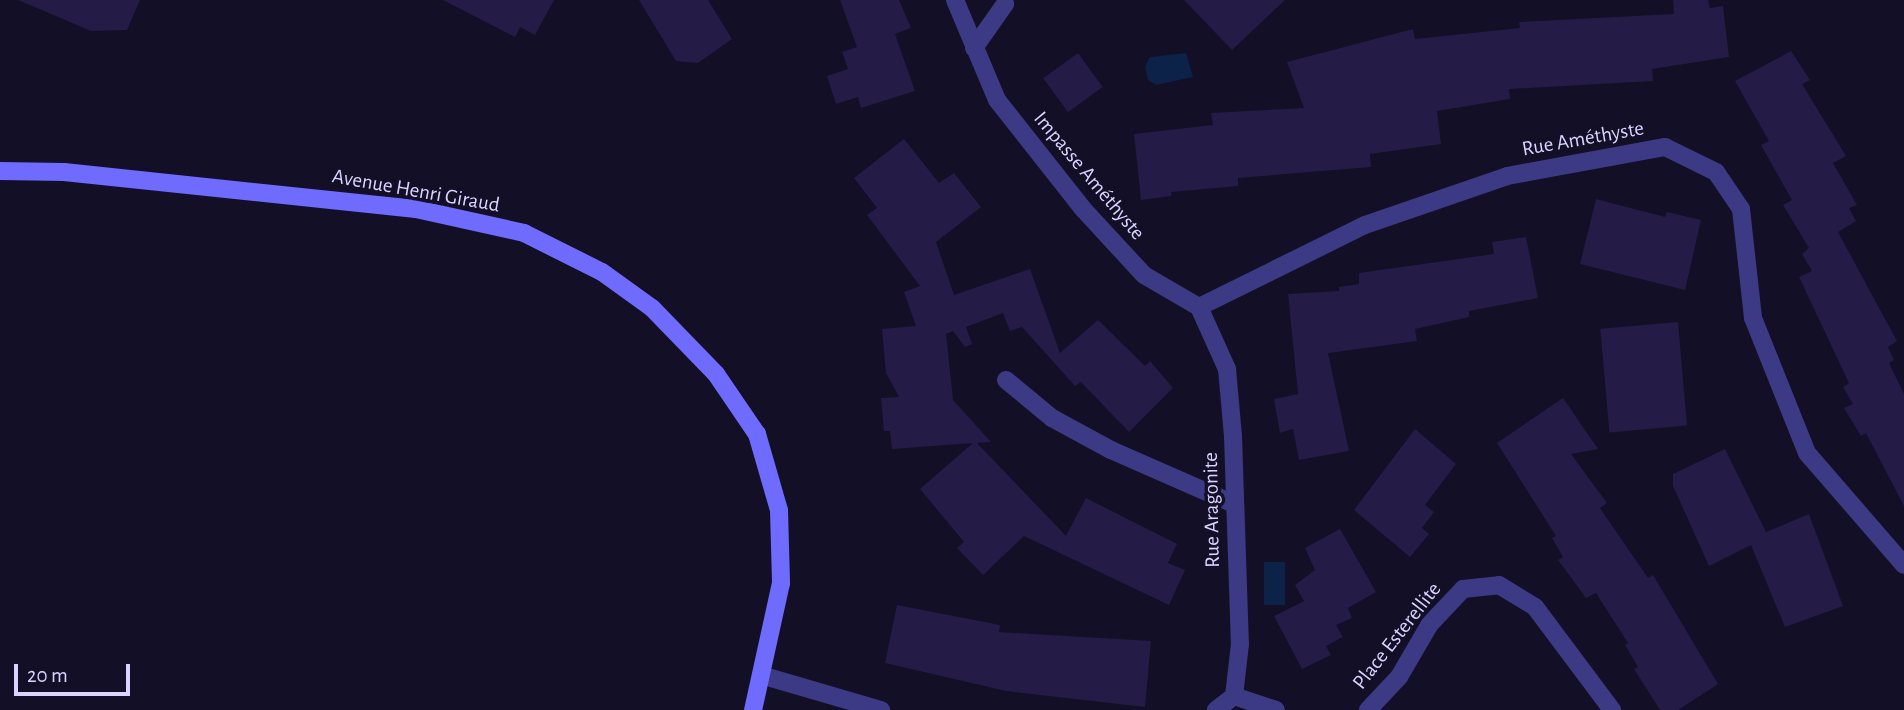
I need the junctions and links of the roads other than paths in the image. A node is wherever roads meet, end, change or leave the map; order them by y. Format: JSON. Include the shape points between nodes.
{"nodes":[{"id":1,"x":955,"y":0,"type":"edge"},
{"id":2,"x":1008,"y":1,"type":"edge"},
{"id":3,"x":974,"y":48,"type":"junction"},
{"id":4,"x":0,"y":171,"type":"edge"},
{"id":5,"x":1199,"y":307,"type":"junction"},
{"id":6,"x":1006,"y":380,"type":"dead end"},
{"id":7,"x":1232,"y":503,"type":"junction"},
{"id":8,"x":1904,"y":565,"type":"edge"},
{"id":9,"x":764,"y":676,"type":"junction"},
{"id":10,"x":1234,"y":695,"type":"junction"},
{"id":11,"x":753,"y":710,"type":"edge"},
{"id":12,"x":881,"y":710,"type":"edge"},
{"id":13,"x":1216,"y":710,"type":"edge"},
{"id":14,"x":1276,"y":710,"type":"edge"},
{"id":15,"x":1368,"y":710,"type":"edge"},
{"id":16,"x":1612,"y":710,"type":"edge"}],
"edges":[{"from":1,"to":3,"type":"street","name":"Impasse Améthyste"},
{"from":2,"to":3,"type":"street"},
{"from":3,"to":5,"type":"street","name":"Impasse Améthyste","via":[[997,100],[1084,210],[1144,275]]},
{"from":4,"to":9,"type":"street","name":"Avenue Henri Giraud","via":[[78,173],[416,209],[524,233],[602,272],[652,308],[716,374],[757,434],[779,522],[781,583]]},
{"from":5,"to":7,"type":"street","name":"Rue Aragonite","via":[[1227,369]]},
{"from":5,"to":8,"type":"street","name":"Rue Améthyste","via":[[1365,225],[1507,176],[1665,147],[1716,172],[1741,209],[1753,318],[1807,453]]},
{"from":6,"to":7,"type":"street","via":[[1052,418],[1099,444]]},
{"from":7,"to":10,"type":"street","name":"Rue Aragonite","via":[[1240,644]]},
{"from":9,"to":11,"type":"street","name":"Avenue Henri Giraud"},
{"from":9,"to":12,"type":"street"},
{"from":10,"to":13,"type":"street"},
{"from":10,"to":14,"type":"street"},
{"from":15,"to":16,"type":"street","name":"Place Esterellite","via":[[1399,677],[1430,624],[1463,589],[1499,585],[1535,607]]}]}
